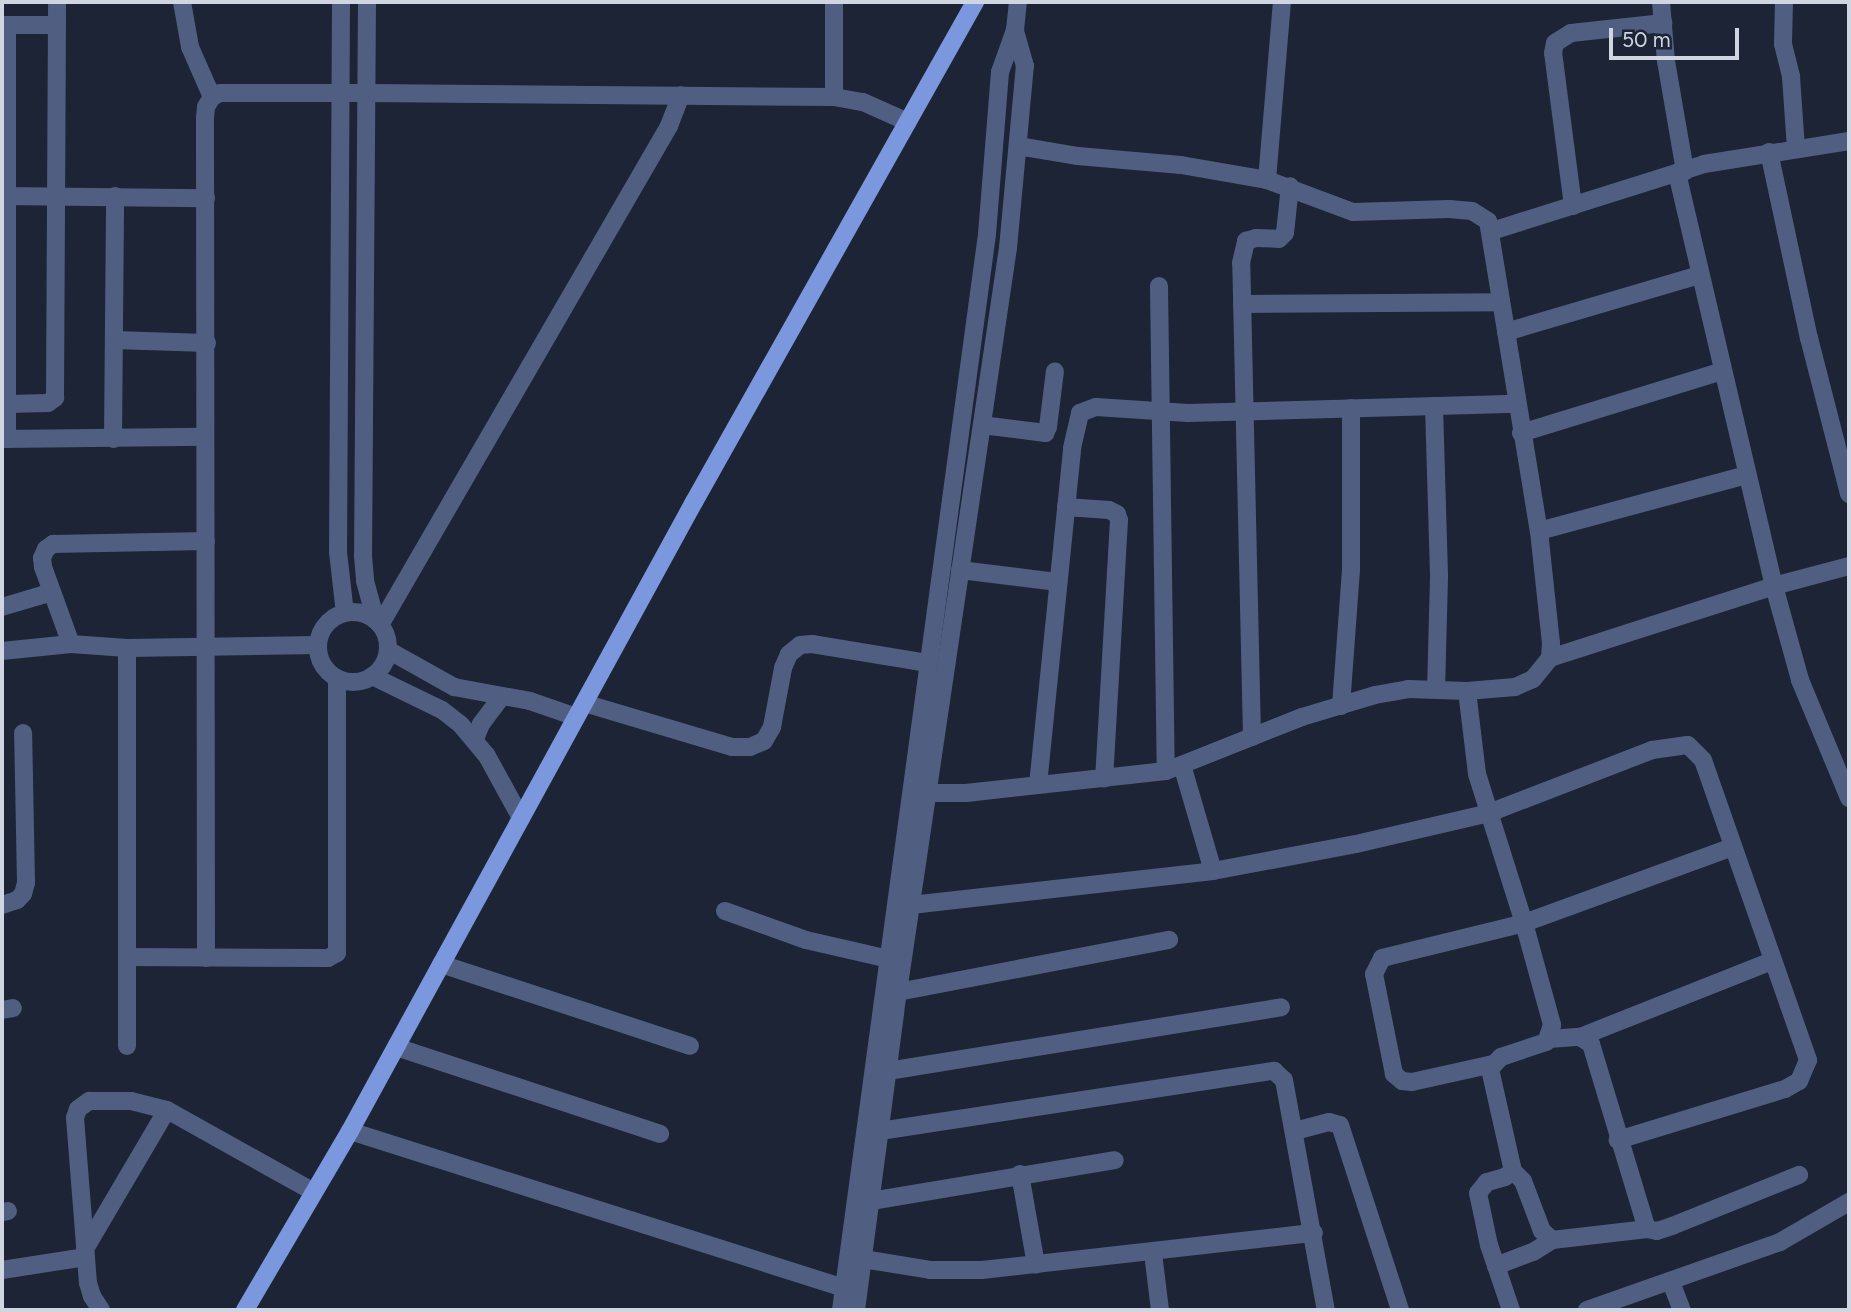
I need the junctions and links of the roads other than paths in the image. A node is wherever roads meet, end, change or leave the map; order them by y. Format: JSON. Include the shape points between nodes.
{"nodes":[{"id":1,"x":57,"y":2,"type":"edge"},
{"id":2,"x":182,"y":2,"type":"edge"},
{"id":3,"x":341,"y":2,"type":"edge"},
{"id":4,"x":367,"y":2,"type":"edge"},
{"id":5,"x":834,"y":2,"type":"edge"},
{"id":6,"x":975,"y":2,"type":"edge"},
{"id":7,"x":1018,"y":2,"type":"edge"},
{"id":8,"x":1282,"y":2,"type":"edge"},
{"id":9,"x":1661,"y":2,"type":"edge"},
{"id":10,"x":1784,"y":2,"type":"edge"},
{"id":11,"x":1663,"y":23,"type":"junction"},
{"id":12,"x":5,"y":25,"type":"edge"},
{"id":13,"x":57,"y":25,"type":"junction"},
{"id":14,"x":1016,"y":30,"type":"junction"},
{"id":15,"x":340,"y":93,"type":"junction"},
{"id":16,"x":367,"y":93,"type":"junction"},
{"id":17,"x":681,"y":95,"type":"junction"},
{"id":18,"x":212,"y":97,"type":"junction"},
{"id":19,"x":834,"y":97,"type":"junction"},
{"id":20,"x":908,"y":122,"type":"junction"},
{"id":21,"x":1849,"y":141,"type":"edge"},
{"id":22,"x":1018,"y":146,"type":"junction"},
{"id":23,"x":1796,"y":148,"type":"junction"},
{"id":24,"x":1769,"y":152,"type":"junction"},
{"id":25,"x":1681,"y":172,"type":"junction"},
{"id":26,"x":1267,"y":180,"type":"junction"},
{"id":27,"x":1290,"y":186,"type":"junction"},
{"id":28,"x":4,"y":196,"type":"edge"},
{"id":29,"x":55,"y":196,"type":"junction"},
{"id":30,"x":114,"y":196,"type":"junction"},
{"id":31,"x":206,"y":198,"type":"junction"},
{"id":32,"x":1573,"y":206,"type":"junction"},
{"id":33,"x":1492,"y":231,"type":"junction"},
{"id":34,"x":1700,"y":275,"type":"junction"},
{"id":35,"x":1159,"y":286,"type":"dead end"},
{"id":36,"x":1502,"y":302,"type":"junction"},
{"id":37,"x":1242,"y":304,"type":"junction"},
{"id":38,"x":1506,"y":332,"type":"junction"},
{"id":39,"x":114,"y":340,"type":"junction"},
{"id":40,"x":207,"y":343,"type":"junction"},
{"id":41,"x":1055,"y":371,"type":"dead end"},
{"id":42,"x":1722,"y":371,"type":"junction"},
{"id":43,"x":7,"y":404,"type":"junction"},
{"id":44,"x":1516,"y":404,"type":"junction"},
{"id":45,"x":1434,"y":406,"type":"junction"},
{"id":46,"x":1351,"y":408,"type":"junction"},
{"id":47,"x":1244,"y":410,"type":"junction"},
{"id":48,"x":1159,"y":411,"type":"junction"},
{"id":49,"x":982,"y":425,"type":"junction"},
{"id":50,"x":1521,"y":433,"type":"junction"},
{"id":51,"x":205,"y":437,"type":"junction"},
{"id":52,"x":4,"y":439,"type":"edge"},
{"id":53,"x":114,"y":439,"type":"junction"},
{"id":54,"x":1746,"y":475,"type":"junction"},
{"id":55,"x":1849,"y":494,"type":"edge"},
{"id":56,"x":1066,"y":508,"type":"junction"},
{"id":57,"x":1539,"y":531,"type":"junction"},
{"id":58,"x":206,"y":541,"type":"junction"},
{"id":59,"x":1849,"y":566,"type":"edge"},
{"id":60,"x":960,"y":570,"type":"junction"},
{"id":61,"x":1058,"y":582,"type":"junction"},
{"id":62,"x":1774,"y":586,"type":"junction"},
{"id":63,"x":52,"y":593,"type":"junction"},
{"id":64,"x":2,"y":607,"type":"edge"},
{"id":65,"x":345,"y":613,"type":"junction"},
{"id":66,"x":378,"y":623,"type":"junction"},
{"id":67,"x":71,"y":644,"type":"junction"},
{"id":68,"x":318,"y":645,"type":"junction"},
{"id":69,"x":127,"y":648,"type":"junction"},
{"id":70,"x":207,"y":648,"type":"junction"},
{"id":71,"x":388,"y":650,"type":"junction"},
{"id":72,"x":2,"y":651,"type":"edge"},
{"id":73,"x":1550,"y":658,"type":"junction"},
{"id":74,"x":928,"y":663,"type":"junction"},
{"id":75,"x":372,"y":677,"type":"junction"},
{"id":76,"x":337,"y":678,"type":"junction"},
{"id":77,"x":1436,"y":688,"type":"junction"},
{"id":78,"x":1467,"y":691,"type":"junction"},
{"id":79,"x":502,"y":696,"type":"junction"},
{"id":80,"x":1341,"y":706,"type":"junction"},
{"id":81,"x":580,"y":710,"type":"junction"},
{"id":82,"x":23,"y":733,"type":"dead end"},
{"id":83,"x":1252,"y":737,"type":"junction"},
{"id":84,"x":475,"y":739,"type":"junction"},
{"id":85,"x":1174,"y":768,"type":"junction"},
{"id":86,"x":1104,"y":779,"type":"junction"},
{"id":87,"x":1038,"y":785,"type":"junction"},
{"id":88,"x":919,"y":793,"type":"junction"},
{"id":89,"x":1849,"y":797,"type":"edge"},
{"id":90,"x":1489,"y":813,"type":"junction"},
{"id":91,"x":521,"y":818,"type":"junction"},
{"id":92,"x":1733,"y":847,"type":"junction"},
{"id":93,"x":1213,"y":871,"type":"junction"},
{"id":94,"x":2,"y":905,"type":"edge"},
{"id":95,"x":911,"y":905,"type":"junction"},
{"id":96,"x":725,"y":911,"type":"dead end"},
{"id":97,"x":1524,"y":923,"type":"junction"},
{"id":98,"x":1169,"y":940,"type":"dead end"},
{"id":99,"x":127,"y":957,"type":"junction"},
{"id":100,"x":206,"y":958,"type":"junction"},
{"id":101,"x":889,"y":959,"type":"junction"},
{"id":102,"x":1772,"y":961,"type":"junction"},
{"id":103,"x":441,"y":964,"type":"junction"},
{"id":104,"x":898,"y":992,"type":"junction"},
{"id":105,"x":1281,"y":1007,"type":"dead end"},
{"id":106,"x":1580,"y":1037,"type":"junction"},
{"id":107,"x":1549,"y":1039,"type":"junction"},
{"id":108,"x":127,"y":1046,"type":"dead end"},
{"id":109,"x":690,"y":1046,"type":"dead end"},
{"id":110,"x":396,"y":1047,"type":"junction"},
{"id":111,"x":1493,"y":1063,"type":"junction"},
{"id":112,"x":888,"y":1070,"type":"junction"},
{"id":113,"x":167,"y":1110,"type":"junction"},
{"id":114,"x":350,"y":1131,"type":"junction"},
{"id":115,"x":880,"y":1131,"type":"junction"},
{"id":116,"x":1295,"y":1131,"type":"junction"},
{"id":117,"x":660,"y":1134,"type":"dead end"},
{"id":118,"x":1618,"y":1140,"type":"junction"},
{"id":119,"x":1115,"y":1160,"type":"dead end"},
{"id":120,"x":1513,"y":1171,"type":"junction"},
{"id":121,"x":1020,"y":1174,"type":"junction"},
{"id":122,"x":1799,"y":1175,"type":"dead end"},
{"id":123,"x":314,"y":1192,"type":"junction"},
{"id":124,"x":871,"y":1201,"type":"junction"},
{"id":125,"x":1849,"y":1202,"type":"edge"},
{"id":126,"x":1647,"y":1229,"type":"junction"},
{"id":127,"x":1314,"y":1233,"type":"junction"},
{"id":128,"x":1552,"y":1240,"type":"junction"},
{"id":129,"x":86,"y":1253,"type":"junction"},
{"id":130,"x":1153,"y":1253,"type":"junction"},
{"id":131,"x":863,"y":1259,"type":"junction"},
{"id":132,"x":1036,"y":1265,"type":"junction"},
{"id":133,"x":1496,"y":1266,"type":"junction"},
{"id":134,"x":2,"y":1269,"type":"edge"},
{"id":135,"x":1671,"y":1282,"type":"junction"},
{"id":136,"x":844,"y":1288,"type":"junction"},
{"id":137,"x":101,"y":1310,"type":"edge"},
{"id":138,"x":245,"y":1310,"type":"edge"},
{"id":139,"x":841,"y":1310,"type":"edge"},
{"id":140,"x":856,"y":1310,"type":"edge"},
{"id":141,"x":1160,"y":1310,"type":"edge"},
{"id":142,"x":1326,"y":1310,"type":"edge"},
{"id":143,"x":1400,"y":1310,"type":"edge"},
{"id":144,"x":1511,"y":1310,"type":"edge"},
{"id":145,"x":1587,"y":1310,"type":"edge"},
{"id":146,"x":1682,"y":1310,"type":"edge"}],
"edges":[{"from":1,"to":13,"type":"street"},
{"from":2,"to":18,"type":"street","via":[[190,47]]},
{"from":3,"to":15,"type":"street"},
{"from":4,"to":16,"type":"street"},
{"from":5,"to":19,"type":"street"},
{"from":6,"to":20,"type":"main road"},
{"from":7,"to":14,"type":"street"},
{"from":8,"to":26,"type":"street"},
{"from":9,"to":11,"type":"street"},
{"from":10,"to":23,"type":"street","via":[[1783,44],[1791,76]]},
{"from":11,"to":25,"type":"street"},
{"from":11,"to":32,"type":"street","via":[[1572,33],[1555,43]]},
{"from":12,"to":13,"type":"street"},
{"from":12,"to":28,"type":"street"},
{"from":13,"to":29,"type":"street"},
{"from":14,"to":22,"type":"street","via":[[1025,66]]},
{"from":14,"to":74,"type":"street","via":[[1000,72],[987,234]]},
{"from":15,"to":16,"type":"street"},
{"from":15,"to":18,"type":"street","via":[[220,93]]},
{"from":15,"to":65,"type":"street","via":[[338,552]]},
{"from":16,"to":17,"type":"street"},
{"from":16,"to":66,"type":"street","via":[[363,556],[365,581]]},
{"from":17,"to":19,"type":"street"},
{"from":17,"to":66,"type":"street","via":[[669,126]]},
{"from":18,"to":31,"type":"street","via":[[205,118]]},
{"from":19,"to":20,"type":"street","via":[[863,102]]},
{"from":20,"to":81,"type":"main road"},
{"from":21,"to":23,"type":"street"},
{"from":22,"to":26,"type":"street"},
{"from":22,"to":49,"type":"street"},
{"from":23,"to":24,"type":"street"},
{"from":24,"to":25,"type":"street"},
{"from":24,"to":55,"type":"street"},
{"from":25,"to":32,"type":"street"},
{"from":25,"to":34,"type":"street"},
{"from":26,"to":27,"type":"street"},
{"from":27,"to":33,"type":"street","via":[[1353,212],[1472,211],[1483,215]]},
{"from":27,"to":37,"type":"street","via":[[1285,233],[1279,239],[1246,241],[1242,248]]},
{"from":28,"to":29,"type":"street"},
{"from":28,"to":43,"type":"street"},
{"from":29,"to":30,"type":"street"},
{"from":29,"to":43,"type":"street","via":[[54,398],[48,403]]},
{"from":30,"to":31,"type":"street"},
{"from":30,"to":39,"type":"street"},
{"from":31,"to":40,"type":"street"},
{"from":32,"to":33,"type":"street"},
{"from":33,"to":36,"type":"street"},
{"from":34,"to":38,"type":"street"},
{"from":34,"to":42,"type":"street"},
{"from":35,"to":48,"type":"street"},
{"from":36,"to":37,"type":"street"},
{"from":36,"to":38,"type":"street"},
{"from":37,"to":47,"type":"street"},
{"from":38,"to":44,"type":"street"},
{"from":39,"to":40,"type":"street"},
{"from":39,"to":53,"type":"street"},
{"from":40,"to":51,"type":"street"},
{"from":41,"to":49,"type":"street","via":[[1045,433]]},
{"from":42,"to":50,"type":"street"},
{"from":42,"to":54,"type":"street"},
{"from":43,"to":52,"type":"street"},
{"from":44,"to":45,"type":"street"},
{"from":44,"to":50,"type":"street"},
{"from":45,"to":46,"type":"street"},
{"from":45,"to":77,"type":"street"},
{"from":46,"to":47,"type":"street"},
{"from":46,"to":80,"type":"street","via":[[1351,569]]},
{"from":47,"to":48,"type":"street"},
{"from":47,"to":83,"type":"street"},
{"from":48,"to":56,"type":"street","via":[[1096,407],[1080,413]]},
{"from":48,"to":85,"type":"street"},
{"from":49,"to":60,"type":"street"},
{"from":50,"to":57,"type":"street"},
{"from":51,"to":53,"type":"street"},
{"from":51,"to":58,"type":"street"},
{"from":52,"to":53,"type":"street"},
{"from":54,"to":57,"type":"street"},
{"from":54,"to":62,"type":"street"},
{"from":56,"to":61,"type":"street"},
{"from":56,"to":86,"type":"street","via":[[1109,510],[1119,520]]},
{"from":57,"to":73,"type":"street"},
{"from":58,"to":63,"type":"street","via":[[53,544],[42,558]]},
{"from":58,"to":70,"type":"street"},
{"from":59,"to":62,"type":"street"},
{"from":60,"to":61,"type":"street"},
{"from":60,"to":88,"type":"street"},
{"from":61,"to":87,"type":"street"},
{"from":62,"to":73,"type":"street"},
{"from":62,"to":89,"type":"street","via":[[1800,680]]},
{"from":63,"to":64,"type":"street"},
{"from":63,"to":67,"type":"street"},
{"from":65,"to":66,"type":"street"},
{"from":65,"to":68,"type":"street","via":[[326,625]]},
{"from":66,"to":71,"type":"street"},
{"from":67,"to":69,"type":"street"},
{"from":67,"to":72,"type":"street"},
{"from":68,"to":70,"type":"street"},
{"from":68,"to":76,"type":"street","via":[[324,666]]},
{"from":69,"to":70,"type":"street"},
{"from":69,"to":99,"type":"street"},
{"from":70,"to":100,"type":"street"},
{"from":71,"to":75,"type":"street"},
{"from":71,"to":79,"type":"street","via":[[454,687]]},
{"from":73,"to":78,"type":"street","via":[[1533,678],[1515,687]]},
{"from":74,"to":81,"type":"street","via":[[800,645],[783,668],[772,727],[764,741],[750,747],[732,747]]},
{"from":74,"to":88,"type":"street"},
{"from":75,"to":76,"type":"street","via":[[352,682]]},
{"from":75,"to":84,"type":"street","via":[[442,710]]},
{"from":76,"to":100,"type":"street","via":[[337,953],[328,958]]},
{"from":77,"to":78,"type":"street"},
{"from":77,"to":80,"type":"street","via":[[1375,695]]},
{"from":78,"to":90,"type":"street","via":[[1477,774]]},
{"from":79,"to":81,"type":"street"},
{"from":79,"to":84,"type":"street"},
{"from":80,"to":83,"type":"street"},
{"from":81,"to":91,"type":"main road"},
{"from":82,"to":94,"type":"street","via":[[26,883],[17,900]]},
{"from":83,"to":85,"type":"street"},
{"from":84,"to":91,"type":"street"},
{"from":85,"to":86,"type":"street"},
{"from":85,"to":93,"type":"street"},
{"from":86,"to":87,"type":"street"},
{"from":87,"to":88,"type":"street"},
{"from":88,"to":95,"type":"street"},
{"from":88,"to":101,"type":"street"},
{"from":90,"to":92,"type":"street","via":[[1652,750],[1688,745],[1703,760]]},
{"from":90,"to":93,"type":"street"},
{"from":90,"to":97,"type":"street"},
{"from":91,"to":103,"type":"main road"},
{"from":92,"to":97,"type":"street"},
{"from":92,"to":102,"type":"street"},
{"from":93,"to":95,"type":"street"},
{"from":95,"to":104,"type":"street"},
{"from":96,"to":101,"type":"street","via":[[806,940]]},
{"from":97,"to":107,"type":"street","via":[[1552,1026]]},
{"from":97,"to":111,"type":"street","via":[[1390,954],[1382,958],[1374,974],[1389,1063],[1402,1081]]},
{"from":98,"to":104,"type":"street"},
{"from":99,"to":100,"type":"street"},
{"from":99,"to":108,"type":"street"},
{"from":101,"to":136,"type":"street"},
{"from":102,"to":106,"type":"street"},
{"from":102,"to":118,"type":"street","via":[[1808,1060],[1799,1082]]},
{"from":103,"to":109,"type":"street"},
{"from":103,"to":110,"type":"main road"},
{"from":104,"to":112,"type":"street"},
{"from":105,"to":112,"type":"street"},
{"from":106,"to":107,"type":"street"},
{"from":106,"to":118,"type":"street","via":[[1591,1044]]},
{"from":107,"to":111,"type":"street"},
{"from":110,"to":114,"type":"main road"},
{"from":110,"to":117,"type":"street"},
{"from":111,"to":120,"type":"street","via":[[1490,1075]]},
{"from":112,"to":115,"type":"street"},
{"from":113,"to":123,"type":"street"},
{"from":113,"to":129,"type":"street"},
{"from":113,"to":129,"type":"street","via":[[131,1101],[100,1100],[78,1109]]},
{"from":114,"to":123,"type":"main road"},
{"from":114,"to":136,"type":"street"},
{"from":115,"to":116,"type":"street","via":[[1266,1070],[1284,1080]]},
{"from":115,"to":124,"type":"street"},
{"from":116,"to":127,"type":"street"},
{"from":116,"to":143,"type":"street","via":[[1329,1122],[1340,1125]]},
{"from":118,"to":126,"type":"street"},
{"from":119,"to":121,"type":"street"},
{"from":120,"to":128,"type":"street","via":[[1523,1181],[1542,1231]]},
{"from":120,"to":133,"type":"street","via":[[1487,1182],[1478,1193]]},
{"from":121,"to":124,"type":"street"},
{"from":121,"to":132,"type":"street"},
{"from":122,"to":126,"type":"street","via":[[1672,1226]]},
{"from":123,"to":138,"type":"main road"},
{"from":124,"to":131,"type":"street"},
{"from":125,"to":135,"type":"street","via":[[1780,1242]]},
{"from":126,"to":128,"type":"street"},
{"from":127,"to":130,"type":"street"},
{"from":127,"to":142,"type":"street"},
{"from":128,"to":133,"type":"street"},
{"from":129,"to":134,"type":"street"},
{"from":129,"to":137,"type":"street","via":[[92,1296]]},
{"from":130,"to":132,"type":"street"},
{"from":130,"to":141,"type":"street"},
{"from":131,"to":132,"type":"street","via":[[930,1270]]},
{"from":131,"to":140,"type":"street"},
{"from":133,"to":144,"type":"street"},
{"from":135,"to":145,"type":"street"},
{"from":135,"to":146,"type":"street"},
{"from":136,"to":139,"type":"street"}]}
